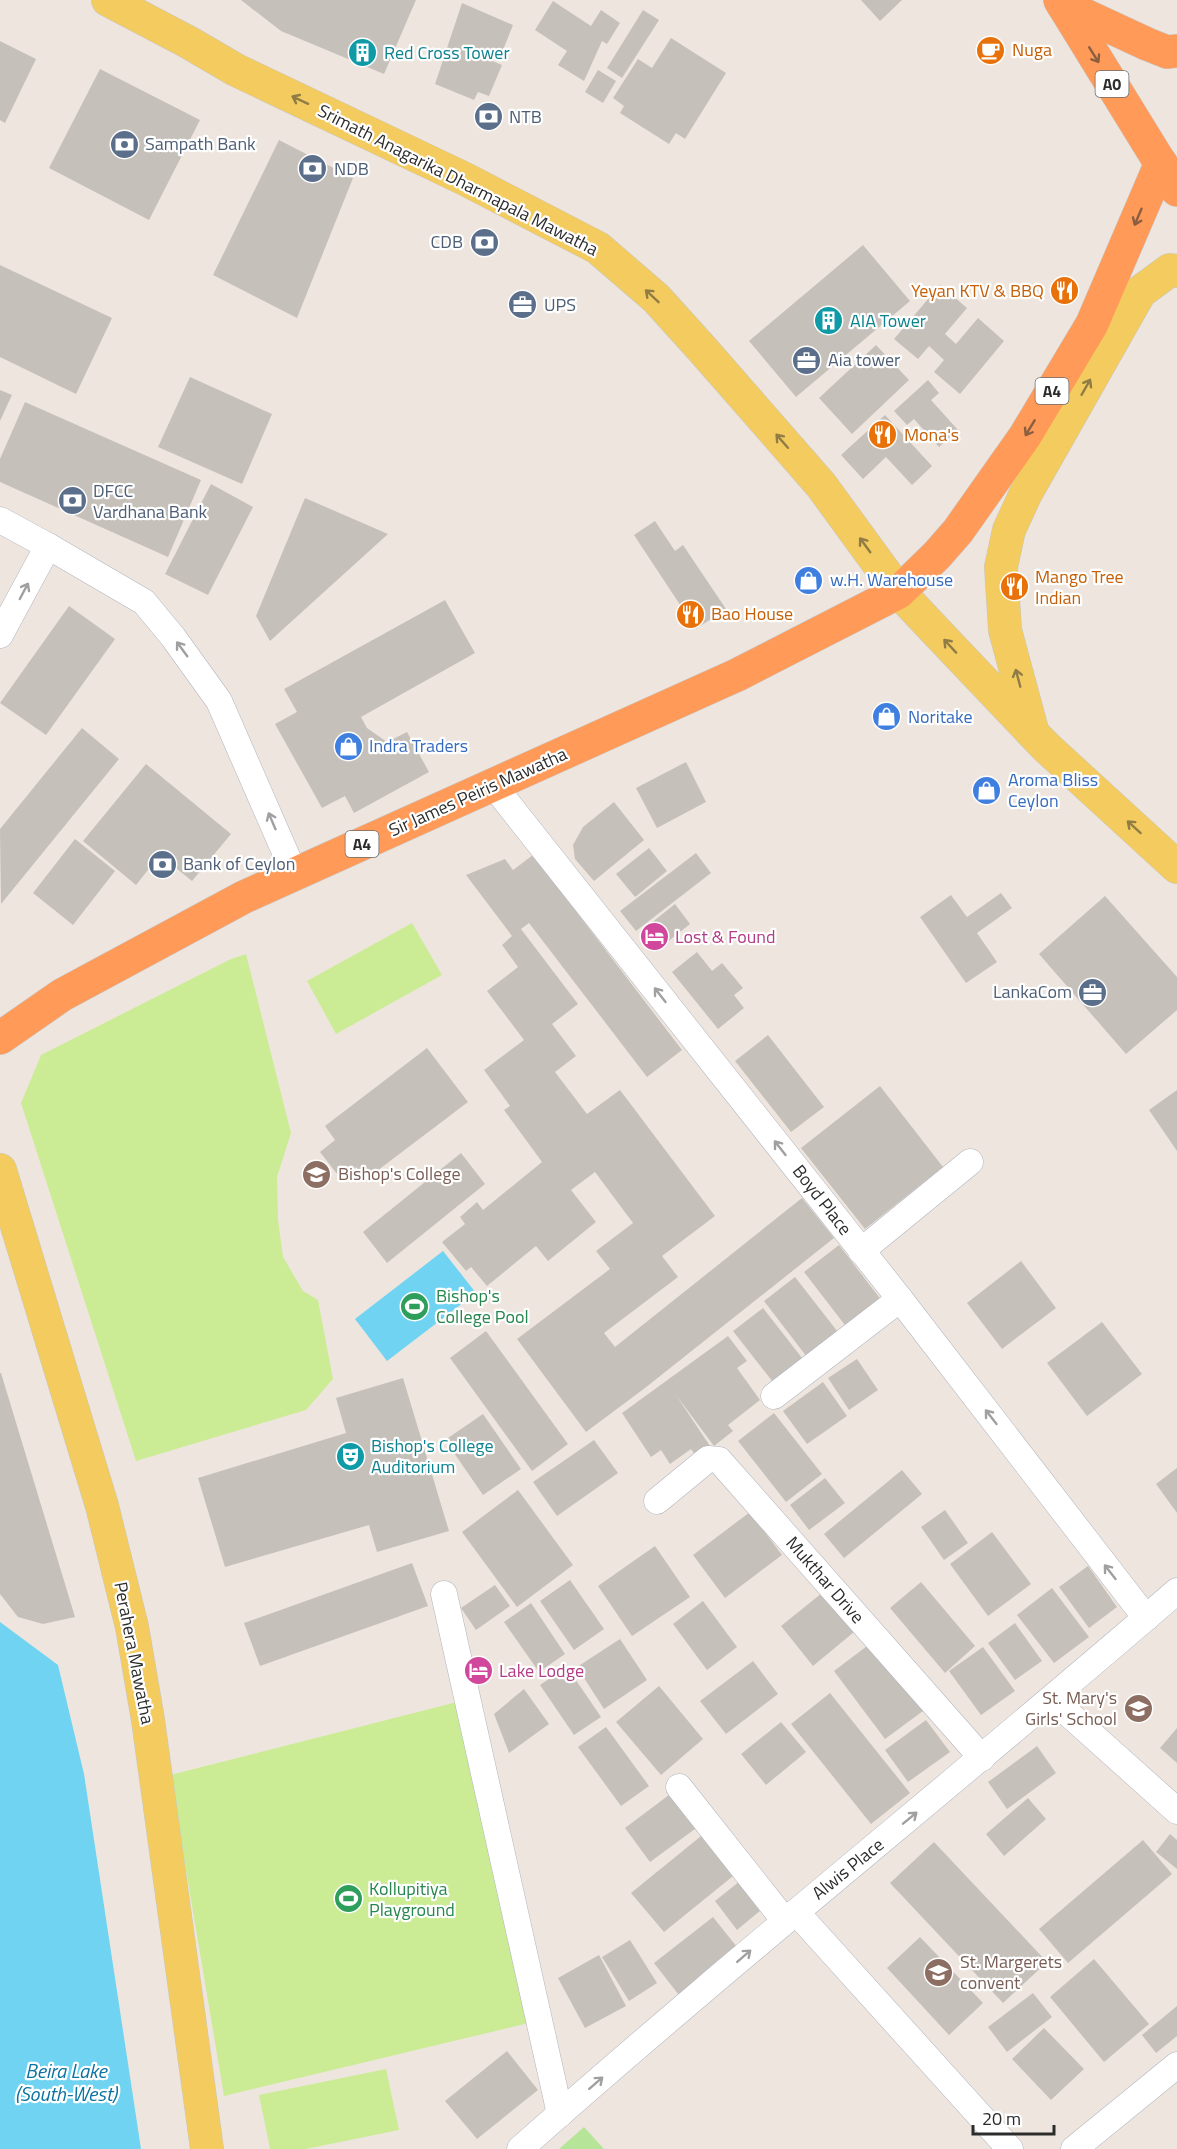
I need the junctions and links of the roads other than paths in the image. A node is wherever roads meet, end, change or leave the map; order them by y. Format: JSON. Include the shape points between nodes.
{"nodes":[{"id":1,"x":108,"y":0,"type":"edge"},
{"id":2,"x":158,"y":0,"type":"edge"},
{"id":3,"x":1062,"y":3,"type":"edge"},
{"id":4,"x":188,"y":42,"type":"junction"},
{"id":5,"x":1177,"y":51,"type":"edge"},
{"id":6,"x":1169,"y":177,"type":"edge"},
{"id":7,"x":1177,"y":271,"type":"edge"},
{"id":8,"x":0,"y":520,"type":"edge"},
{"id":9,"x":48,"y":546,"type":"junction"},
{"id":10,"x":899,"y":592,"type":"junction"},
{"id":11,"x":0,"y":635,"type":"edge"},
{"id":12,"x":1033,"y":735,"type":"junction"},
{"id":13,"x":494,"y":786,"type":"junction"},
{"id":14,"x":1177,"y":867,"type":"edge"},
{"id":15,"x":295,"y":875,"type":"junction"},
{"id":16,"x":0,"y":1038,"type":"edge"},
{"id":17,"x":970,"y":1162,"type":"dead end"},
{"id":18,"x":0,"y":1170,"type":"edge"},
{"id":19,"x":861,"y":1251,"type":"junction"},
{"id":20,"x":900,"y":1299,"type":"junction"},
{"id":21,"x":774,"y":1395,"type":"dead end"},
{"id":22,"x":657,"y":1501,"type":"dead end"},
{"id":23,"x":1177,"y":1591,"type":"edge"},
{"id":24,"x":444,"y":1594,"type":"dead end"},
{"id":25,"x":1146,"y":1618,"type":"junction"},
{"id":26,"x":1052,"y":1699,"type":"junction"},
{"id":27,"x":982,"y":1758,"type":"junction"},
{"id":28,"x":679,"y":1787,"type":"dead end"},
{"id":29,"x":1177,"y":1811,"type":"edge"},
{"id":30,"x":790,"y":1916,"type":"junction"},
{"id":31,"x":1177,"y":2065,"type":"edge"},
{"id":32,"x":560,"y":2114,"type":"junction"},
{"id":33,"x":207,"y":2149,"type":"edge"},
{"id":34,"x":520,"y":2149,"type":"edge"},
{"id":35,"x":1010,"y":2149,"type":"edge"},
{"id":36,"x":1074,"y":2149,"type":"edge"}],
"edges":[{"from":1,"to":4,"type":"main road","name":"Srimath Anagarika Dharmapala Mawatha"},
{"from":2,"to":4,"type":"main road"},
{"from":3,"to":5,"type":"highway","via":[[1147,44],[1167,52]]},
{"from":3,"to":6,"type":"highway","number":"A0","one_way":true},
{"from":10,"to":4,"type":"main road","name":"Srimath Anagarika Dharmapala Mawatha","one_way":true,"via":[[821,485],[703,350],[656,298],[598,248],[465,179],[236,70]]},
{"from":6,"to":10,"type":"highway","number":"A4","one_way":true,"via":[[1092,324],[1031,426],[958,531]]},
{"from":12,"to":7,"type":"main road","one_way":true,"via":[[1005,630],[1001,567],[1009,530],[1140,291],[1170,270]]},
{"from":8,"to":9,"type":"street"},
{"from":11,"to":9,"type":"street","one_way":true},
{"from":15,"to":9,"type":"street","one_way":true,"via":[[219,701],[173,637],[144,602]]},
{"from":12,"to":10,"type":"main road","name":"Srimath Anagarika Dharmapala Mawatha","one_way":true},
{"from":10,"to":13,"type":"highway","name":"Sir James Peiris Mawatha","number":"A4","via":[[737,675]]},
{"from":14,"to":12,"type":"main road","name":"Srimath Anagarika Dharmapala Mawatha","one_way":true},
{"from":13,"to":15,"type":"highway","name":"Sir James Peiris Mawatha","number":"A4"},
{"from":19,"to":13,"type":"street","name":"Boyd Place","one_way":true},
{"from":15,"to":16,"type":"highway","name":"Sir James Peiris Mawatha","number":"A4","via":[[244,897],[62,994]]},
{"from":17,"to":19,"type":"street"},
{"from":18,"to":33,"type":"main road","name":"Perahera Mawatha","via":[[102,1506],[132,1627]]},
{"from":19,"to":20,"type":"street","name":"Boyd Place"},
{"from":20,"to":21,"type":"street"},
{"from":25,"to":20,"type":"street","name":"Boyd Place","one_way":true},
{"from":22,"to":27,"type":"street","name":"Mukthar Drive","via":[[708,1459],[719,1460]]},
{"from":23,"to":25,"type":"street","name":"Alwis Place"},
{"from":24,"to":32,"type":"street"},
{"from":25,"to":26,"type":"street","name":"Alwis Place"},
{"from":26,"to":27,"type":"street","name":"Alwis Place"},
{"from":26,"to":29,"type":"street"},
{"from":30,"to":27,"type":"street","name":"Alwis Place","one_way":true},
{"from":28,"to":30,"type":"street"},
{"from":32,"to":30,"type":"street","name":"Alwis Place","one_way":true},
{"from":30,"to":35,"type":"street"},
{"from":31,"to":36,"type":"street"},
{"from":32,"to":34,"type":"street","name":"Alwis Place"}]}
